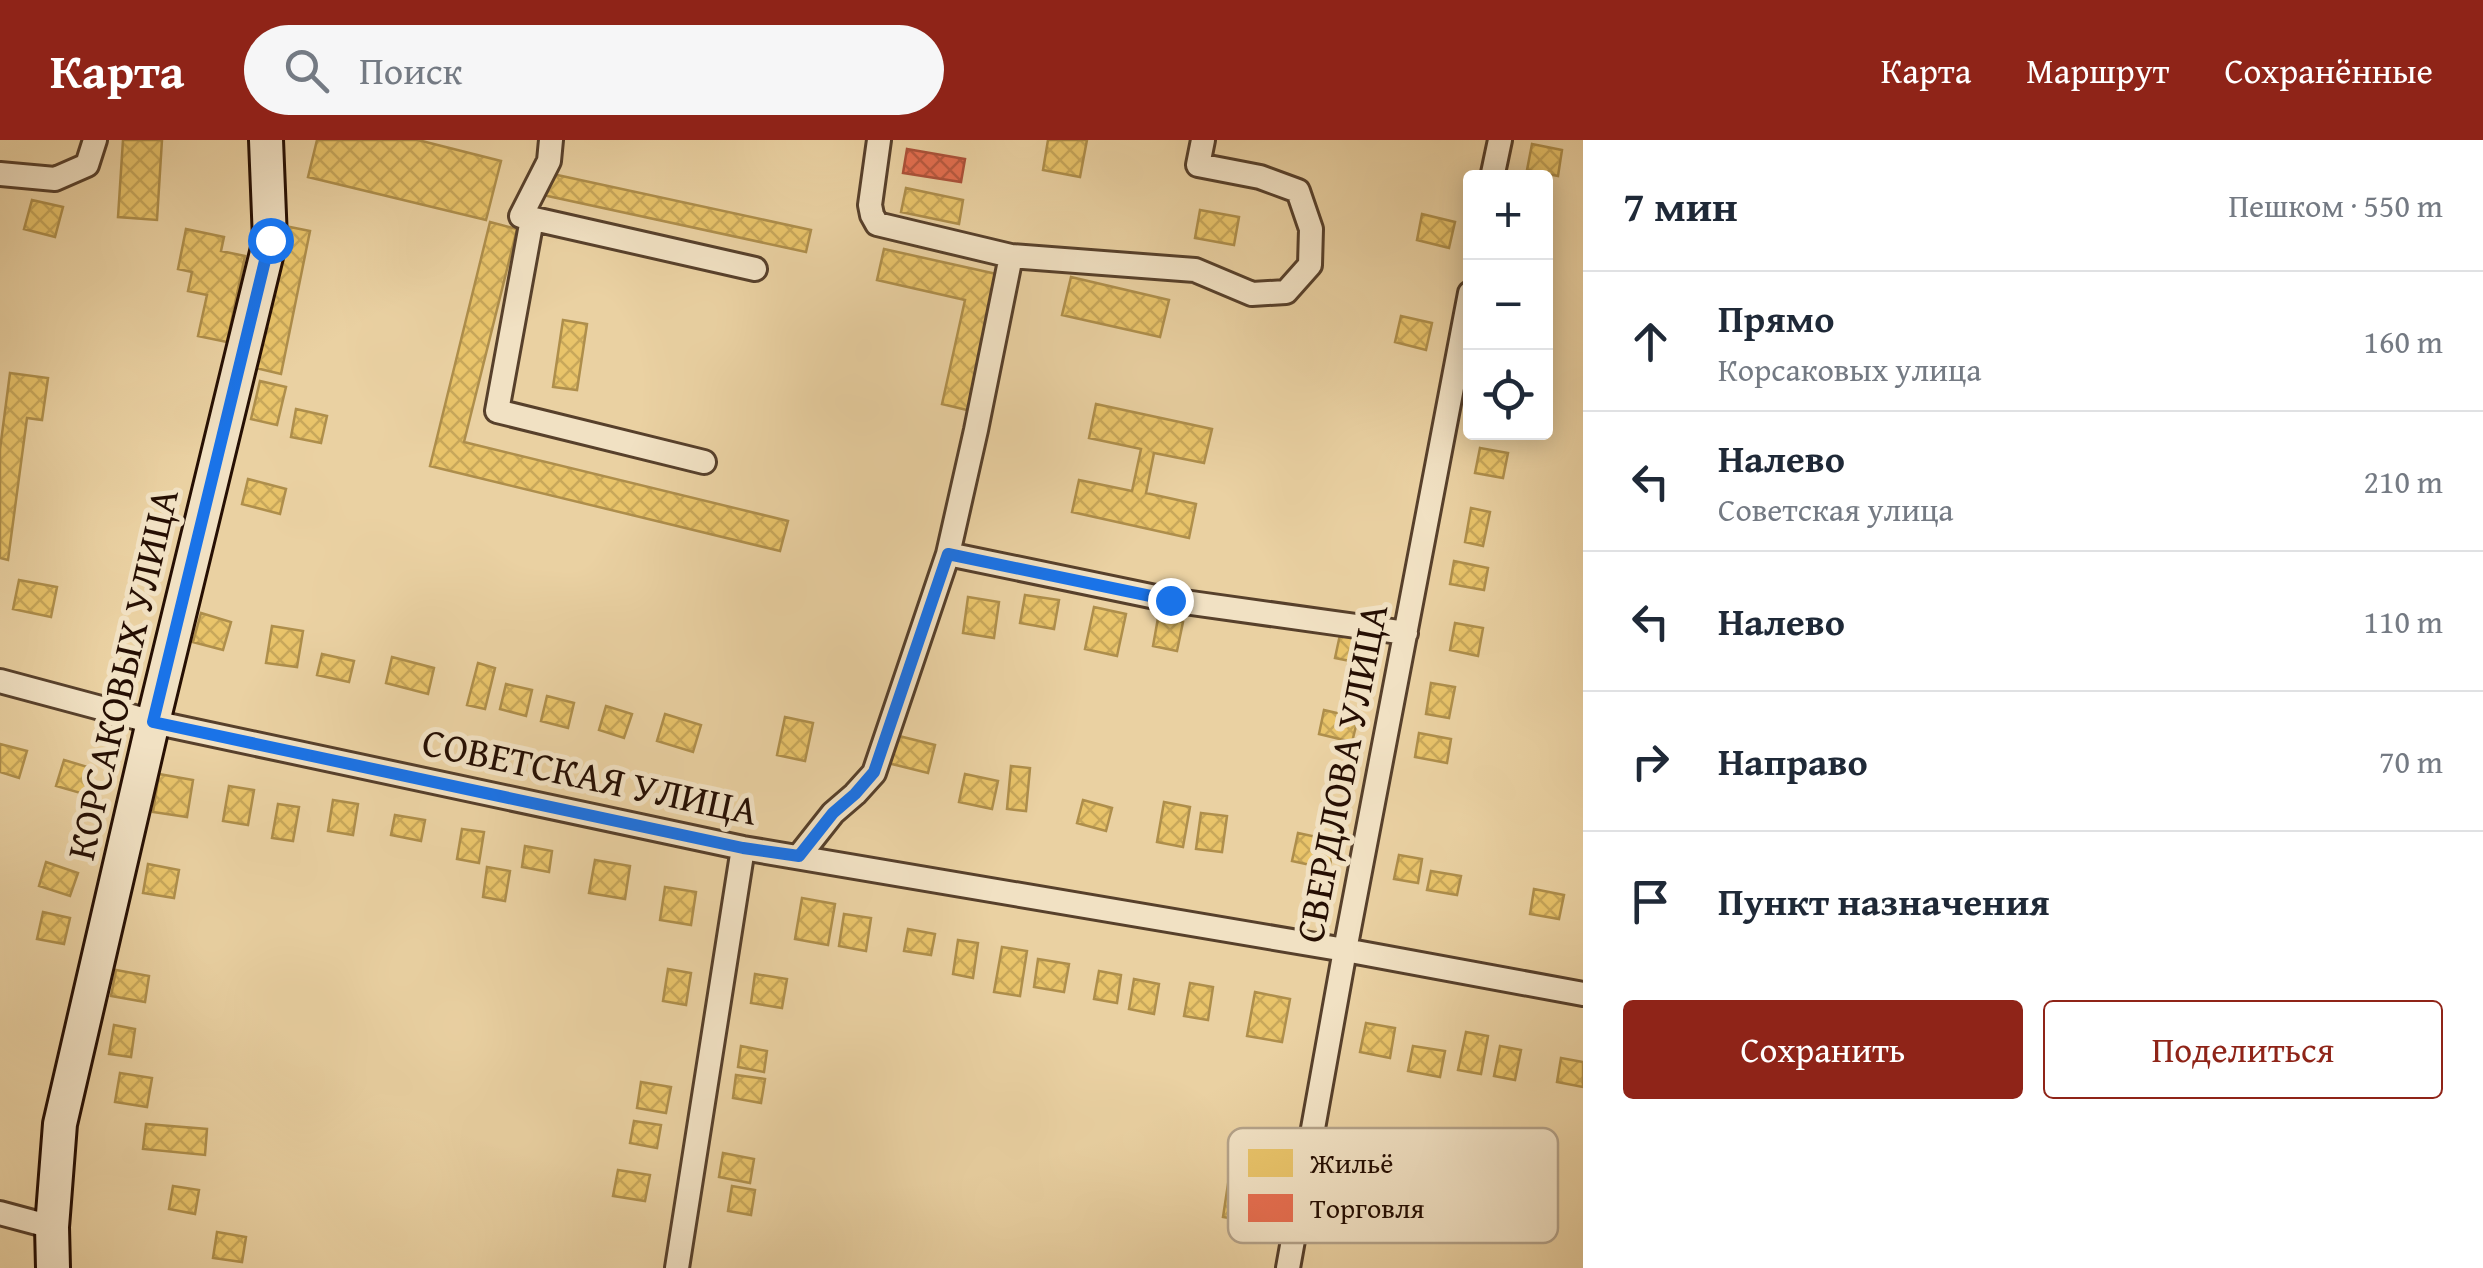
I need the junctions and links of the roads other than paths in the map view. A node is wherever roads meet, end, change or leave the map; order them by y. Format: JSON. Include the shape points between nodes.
{"nodes":[{"id":1,"x":95,"y":140,"type":"edge"},
{"id":2,"x":266,"y":140,"type":"edge"},
{"id":3,"x":879,"y":140,"type":"edge"},
{"id":4,"x":1203,"y":140,"type":"edge"},
{"id":5,"x":1500,"y":140,"type":"edge"},
{"id":6,"x":550,"y":151,"type":"edge"},
{"id":7,"x":1494,"y":170,"type":"edge"},
{"id":8,"x":0,"y":174,"type":"edge"},
{"id":9,"x":532,"y":218,"type":"junction"},
{"id":10,"x":1012,"y":256,"type":"junction"},
{"id":11,"x":756,"y":269,"type":"dead end"},
{"id":12,"x":1463,"y":330,"type":"edge"},
{"id":13,"x":704,"y":462,"type":"dead end"},
{"id":14,"x":948,"y":554,"type":"junction"},
{"id":15,"x":1406,"y":633,"type":"junction"},
{"id":16,"x":0,"y":681,"type":"edge"},
{"id":17,"x":153,"y":722,"type":"junction"},
{"id":18,"x":743,"y":848,"type":"junction"},
{"id":19,"x":799,"y":856,"type":"junction"},
{"id":20,"x":1346,"y":950,"type":"junction"},
{"id":21,"x":1583,"y":994,"type":"edge"},
{"id":22,"x":1314,"y":1128,"type":"edge"},
{"id":23,"x":0,"y":1213,"type":"edge"},
{"id":24,"x":52,"y":1227,"type":"junction"},
{"id":25,"x":1293,"y":1243,"type":"edge"},
{"id":26,"x":53,"y":1268,"type":"edge"},
{"id":27,"x":677,"y":1268,"type":"edge"},
{"id":28,"x":1288,"y":1268,"type":"edge"}],
"edges":[{"from":1,"to":8,"type":"street","via":[[87,165],[55,179]]},
{"from":2,"to":17,"type":"street","name":"КОРСАКОВЫХ УЛИЦА","via":[[270,240]]},
{"from":3,"to":10,"type":"street","via":[[870,204],[877,224]]},
{"from":4,"to":10,"type":"street","via":[[1198,164],[1298,191],[1310,229],[1310,264],[1286,292],[1252,294],[1195,270]]},
{"from":5,"to":7,"type":"street"},
{"from":6,"to":9,"type":"street","via":[[521,216]]},
{"from":9,"to":11,"type":"street"},
{"from":9,"to":13,"type":"street","via":[[497,410]]},
{"from":10,"to":14,"type":"street"},
{"from":12,"to":15,"type":"street","name":"СВЕРДЛОВА УЛИЦА"},
{"from":14,"to":15,"type":"street","via":[[1170,600]]},
{"from":14,"to":19,"type":"street","via":[[874,772]]},
{"from":15,"to":20,"type":"street","name":"СВЕРДЛОВА УЛИЦА"},
{"from":16,"to":17,"type":"street","name":"СОВЕТСКАЯ УЛИЦА"},
{"from":17,"to":18,"type":"street","name":"СОВЕТСКАЯ УЛИЦА"},
{"from":17,"to":24,"type":"street","name":"КОРСАКОВЫХ УЛИЦА","via":[[60,1124]]},
{"from":18,"to":19,"type":"street","name":"СОВЕТСКАЯ УЛИЦА"},
{"from":18,"to":27,"type":"street"},
{"from":19,"to":20,"type":"street","name":"СОВЕТСКАЯ УЛИЦА"},
{"from":20,"to":21,"type":"street","name":"СОВЕТСКАЯ УЛИЦА"},
{"from":20,"to":22,"type":"street","name":"СВЕРДЛОВА УЛИЦА"},
{"from":23,"to":24,"type":"street"},
{"from":24,"to":26,"type":"street","name":"КОРСАКОВЫХ УЛИЦА"},
{"from":25,"to":28,"type":"street","name":"СВЕРДЛОВА УЛИЦА"}]}
